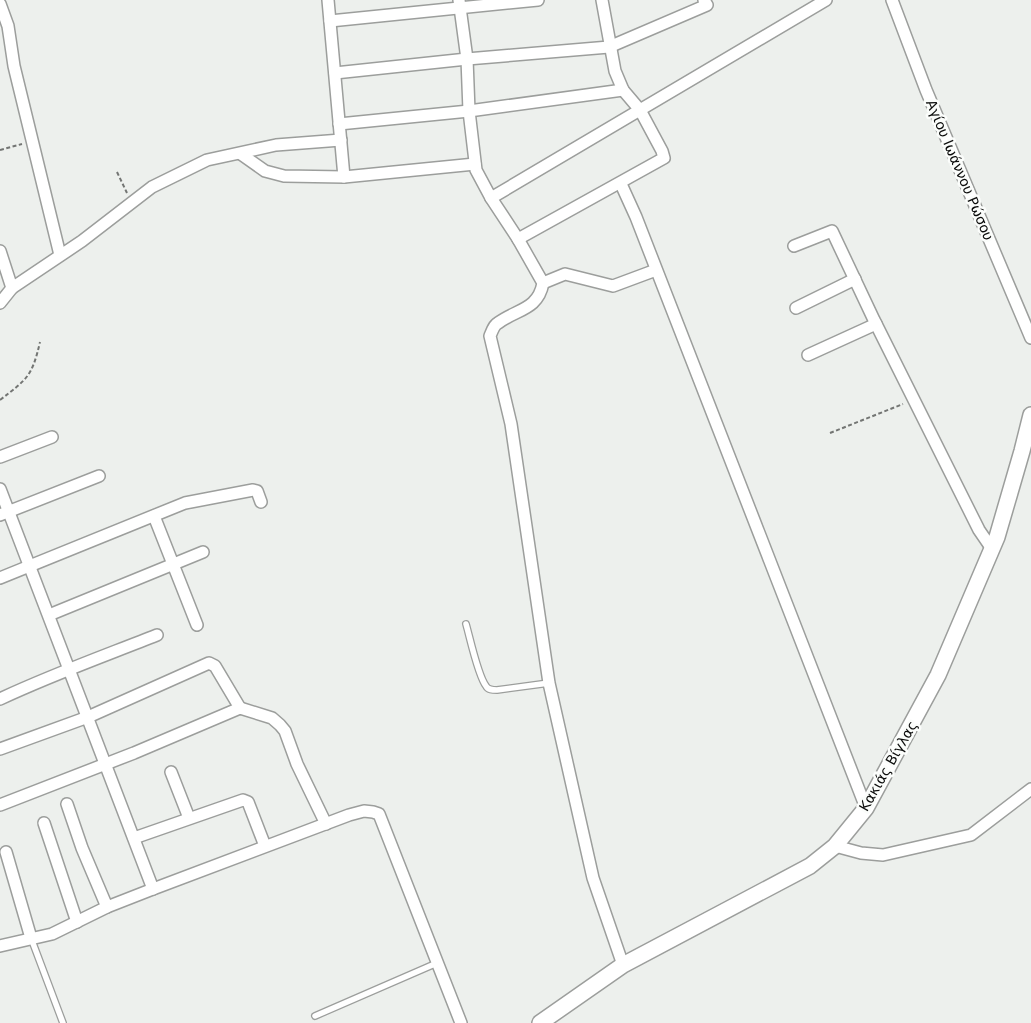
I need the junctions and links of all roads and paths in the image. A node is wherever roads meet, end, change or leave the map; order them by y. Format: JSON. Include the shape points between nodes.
{"nodes":[{"id":1,"x":328,"y":0,"type":"edge"},
{"id":2,"x":538,"y":0,"type":"edge"},
{"id":3,"x":602,"y":0,"type":"edge"},
{"id":4,"x":704,"y":0,"type":"edge"},
{"id":5,"x":826,"y":0,"type":"edge"},
{"id":6,"x":892,"y":0,"type":"edge"},
{"id":7,"x":0,"y":4,"type":"edge"},
{"id":8,"x":460,"y":4,"type":"edge"},
{"id":9,"x":330,"y":21,"type":"junction"},
{"id":10,"x":609,"y":47,"type":"junction"},
{"id":11,"x":467,"y":59,"type":"junction"},
{"id":12,"x":335,"y":73,"type":"junction"},
{"id":13,"x":623,"y":90,"type":"junction"},
{"id":14,"x":640,"y":110,"type":"junction"},
{"id":15,"x":469,"y":111,"type":"junction"},
{"id":16,"x":339,"y":124,"type":"junction"},
{"id":17,"x":341,"y":140,"type":"junction"},
{"id":18,"x":32,"y":142,"type":"junction"},
{"id":19,"x":0,"y":150,"type":"edge"},
{"id":20,"x":241,"y":154,"type":"junction"},
{"id":21,"x":475,"y":164,"type":"junction"},
{"id":22,"x":117,"y":172,"type":"dead end"},
{"id":23,"x":344,"y":176,"type":"junction"},
{"id":24,"x":621,"y":184,"type":"junction"},
{"id":25,"x":490,"y":198,"type":"junction"},
{"id":26,"x":132,"y":202,"type":"junction"},
{"id":27,"x":518,"y":240,"type":"junction"},
{"id":28,"x":794,"y":246,"type":"dead end"},
{"id":29,"x":0,"y":251,"type":"edge"},
{"id":30,"x":60,"y":254,"type":"junction"},
{"id":31,"x":656,"y":270,"type":"junction"},
{"id":32,"x":854,"y":279,"type":"junction"},
{"id":33,"x":544,"y":283,"type":"junction"},
{"id":34,"x":12,"y":288,"type":"junction"},
{"id":35,"x":0,"y":303,"type":"edge"},
{"id":36,"x":796,"y":308,"type":"dead end"},
{"id":37,"x":876,"y":324,"type":"junction"},
{"id":38,"x":1031,"y":338,"type":"edge"},
{"id":39,"x":40,"y":342,"type":"dead end"},
{"id":40,"x":808,"y":355,"type":"dead end"},
{"id":41,"x":0,"y":400,"type":"edge"},
{"id":42,"x":915,"y":400,"type":"junction"},
{"id":43,"x":1031,"y":415,"type":"edge"},
{"id":44,"x":830,"y":433,"type":"dead end"},
{"id":45,"x":52,"y":436,"type":"dead end"},
{"id":46,"x":0,"y":457,"type":"edge"},
{"id":47,"x":99,"y":476,"type":"dead end"},
{"id":48,"x":0,"y":489,"type":"edge"},
{"id":49,"x":261,"y":502,"type":"dead end"},
{"id":50,"x":4,"y":514,"type":"edge"},
{"id":51,"x":154,"y":516,"type":"junction"},
{"id":52,"x":992,"y":548,"type":"junction"},
{"id":53,"x":204,"y":552,"type":"dead end"},
{"id":54,"x":30,"y":565,"type":"junction"},
{"id":55,"x":174,"y":565,"type":"junction"},
{"id":56,"x":0,"y":578,"type":"edge"},
{"id":57,"x":49,"y":615,"type":"junction"},
{"id":58,"x":466,"y":624,"type":"dead end"},
{"id":59,"x":197,"y":626,"type":"dead end"},
{"id":60,"x":157,"y":635,"type":"dead end"},
{"id":61,"x":70,"y":668,"type":"junction"},
{"id":62,"x":549,"y":683,"type":"junction"},
{"id":63,"x":0,"y":699,"type":"edge"},
{"id":64,"x":240,"y":708,"type":"junction"},
{"id":65,"x":88,"y":717,"type":"junction"},
{"id":66,"x":0,"y":749,"type":"edge"},
{"id":67,"x":105,"y":763,"type":"junction"},
{"id":68,"x":171,"y":772,"type":"dead end"},
{"id":69,"x":1031,"y":789,"type":"edge"},
{"id":70,"x":67,"y":804,"type":"dead end"},
{"id":71,"x":0,"y":805,"type":"edge"},
{"id":72,"x":866,"y":808,"type":"junction"},
{"id":73,"x":189,"y":818,"type":"junction"},
{"id":74,"x":44,"y":823,"type":"dead end"},
{"id":75,"x":326,"y":824,"type":"junction"},
{"id":76,"x":134,"y":838,"type":"junction"},
{"id":77,"x":265,"y":846,"type":"junction"},
{"id":78,"x":835,"y":846,"type":"junction"},
{"id":79,"x":6,"y":852,"type":"dead end"},
{"id":80,"x":153,"y":889,"type":"junction"},
{"id":81,"x":106,"y":907,"type":"junction"},
{"id":82,"x":77,"y":922,"type":"junction"},
{"id":83,"x":31,"y":938,"type":"junction"},
{"id":84,"x":0,"y":946,"type":"edge"},
{"id":85,"x":437,"y":963,"type":"junction"},
{"id":86,"x":624,"y":965,"type":"junction"},
{"id":87,"x":315,"y":1016,"type":"dead end"},
{"id":88,"x":63,"y":1023,"type":"edge"},
{"id":89,"x":461,"y":1023,"type":"edge"},
{"id":90,"x":540,"y":1023,"type":"edge"}],
"edges":[{"from":1,"to":9,"type":"street"},
{"from":2,"to":8,"type":"street"},
{"from":3,"to":10,"type":"street"},
{"from":4,"to":10,"type":"street","via":[[707,5]]},
{"from":5,"to":14,"type":"street"},
{"from":6,"to":38,"type":"street","name":"Αγίου Ιωάννου Ρώσου","via":[[930,99]]},
{"from":7,"to":18,"type":"street","via":[[8,26]]},
{"from":8,"to":9,"type":"street"},
{"from":8,"to":11,"type":"street"},
{"from":9,"to":12,"type":"street"},
{"from":10,"to":11,"type":"street"},
{"from":10,"to":13,"type":"street"},
{"from":11,"to":12,"type":"street"},
{"from":11,"to":15,"type":"street"},
{"from":12,"to":16,"type":"street"},
{"from":13,"to":14,"type":"street"},
{"from":13,"to":15,"type":"street"},
{"from":14,"to":24,"type":"street","via":[[664,158]]},
{"from":14,"to":25,"type":"street"},
{"from":15,"to":16,"type":"street"},
{"from":15,"to":21,"type":"street"},
{"from":16,"to":17,"type":"street"},
{"from":17,"to":20,"type":"street","via":[[276,146]]},
{"from":17,"to":23,"type":"street"},
{"from":18,"to":19,"type":"path"},
{"from":18,"to":30,"type":"street"},
{"from":20,"to":23,"type":"street","via":[[265,171],[284,176]]},
{"from":20,"to":26,"type":"street","via":[[207,160],[152,186]]},
{"from":21,"to":23,"type":"street"},
{"from":21,"to":25,"type":"street"},
{"from":22,"to":26,"type":"path"},
{"from":24,"to":27,"type":"street"},
{"from":24,"to":31,"type":"street"},
{"from":25,"to":27,"type":"street"},
{"from":26,"to":30,"type":"street"},
{"from":27,"to":33,"type":"street"},
{"from":28,"to":32,"type":"street","via":[[832,231]]},
{"from":29,"to":34,"type":"street"},
{"from":30,"to":34,"type":"street"},
{"from":31,"to":33,"type":"street","via":[[613,286],[565,274]]},
{"from":31,"to":72,"type":"street"},
{"from":32,"to":36,"type":"street"},
{"from":32,"to":37,"type":"street"},
{"from":33,"to":62,"type":"street","via":[[542,292],[530,307],[496,323],[490,336],[511,424]]},
{"from":34,"to":35,"type":"street"},
{"from":37,"to":40,"type":"street"},
{"from":37,"to":42,"type":"street"},
{"from":39,"to":41,"type":"path","via":[[29,375]]},
{"from":42,"to":44,"type":"path"},
{"from":42,"to":52,"type":"street","via":[[979,530]]},
{"from":43,"to":52,"type":"street","name":"Κακιάς Βίγλας"},
{"from":45,"to":46,"type":"street"},
{"from":47,"to":50,"type":"street"},
{"from":48,"to":50,"type":"street"},
{"from":49,"to":51,"type":"street","via":[[257,491],[253,490],[185,503]]},
{"from":50,"to":54,"type":"street"},
{"from":51,"to":54,"type":"street"},
{"from":51,"to":55,"type":"street"},
{"from":52,"to":72,"type":"street","name":"Κακιάς Βίγλας","via":[[938,675]]},
{"from":53,"to":55,"type":"street"},
{"from":54,"to":56,"type":"street"},
{"from":54,"to":57,"type":"street"},
{"from":55,"to":57,"type":"street"},
{"from":55,"to":59,"type":"street"},
{"from":57,"to":61,"type":"street"},
{"from":58,"to":62,"type":"lane","via":[[486,687],[496,690]]},
{"from":60,"to":61,"type":"street"},
{"from":61,"to":63,"type":"street"},
{"from":61,"to":65,"type":"street"},
{"from":62,"to":86,"type":"street","via":[[593,878]]},
{"from":64,"to":65,"type":"street","via":[[215,666],[209,663]]},
{"from":64,"to":67,"type":"street"},
{"from":64,"to":75,"type":"street","via":[[272,718],[285,730],[297,764]]},
{"from":65,"to":66,"type":"street"},
{"from":65,"to":67,"type":"street"},
{"from":67,"to":71,"type":"street"},
{"from":67,"to":76,"type":"street"},
{"from":68,"to":73,"type":"street"},
{"from":69,"to":78,"type":"street","via":[[971,835],[883,855]]},
{"from":70,"to":81,"type":"street"},
{"from":72,"to":78,"type":"street","name":"Κακιάς Βίγλας"},
{"from":73,"to":76,"type":"street"},
{"from":73,"to":77,"type":"street","via":[[243,800],[248,802]]},
{"from":74,"to":82,"type":"street"},
{"from":75,"to":77,"type":"street"},
{"from":75,"to":85,"type":"street","via":[[364,812],[379,814]]},
{"from":76,"to":80,"type":"street"},
{"from":77,"to":80,"type":"street"},
{"from":78,"to":86,"type":"street","name":"Κακιάς Βίγλας","via":[[810,866]]},
{"from":79,"to":83,"type":"street"},
{"from":80,"to":81,"type":"street"},
{"from":81,"to":82,"type":"street"},
{"from":82,"to":83,"type":"street","via":[[52,934]]},
{"from":83,"to":84,"type":"street"},
{"from":83,"to":88,"type":"lane"},
{"from":85,"to":87,"type":"lane"},
{"from":85,"to":89,"type":"street"},
{"from":86,"to":90,"type":"street","name":"Κακιάς Βίγλας"}]}
